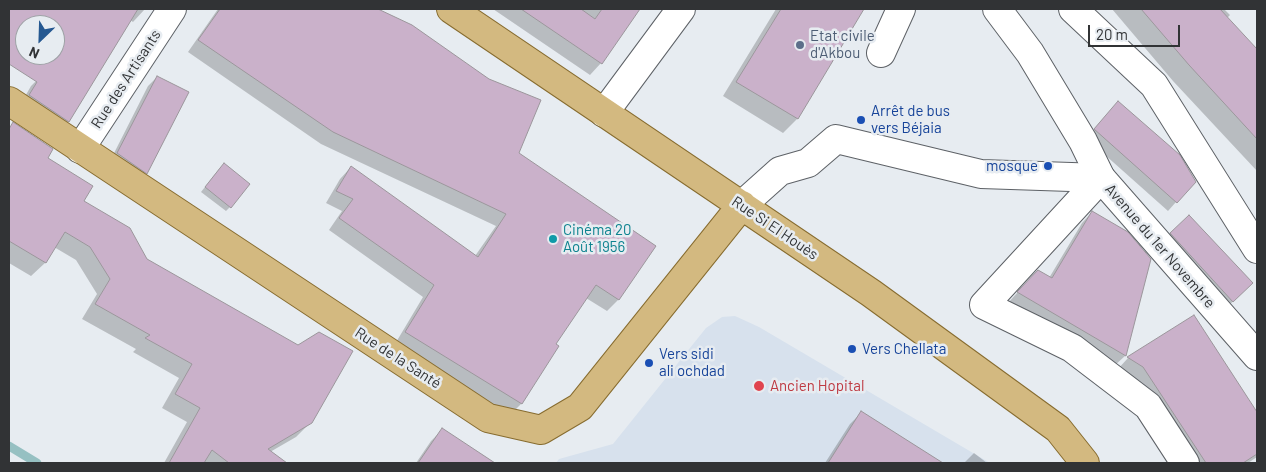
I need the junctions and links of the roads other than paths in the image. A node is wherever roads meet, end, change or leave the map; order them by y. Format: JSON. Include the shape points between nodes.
{"nodes":[{"id":1,"x":172,"y":9,"type":"edge"},
{"id":2,"x":451,"y":9,"type":"edge"},
{"id":3,"x":681,"y":9,"type":"edge"},
{"id":4,"x":901,"y":9,"type":"edge"},
{"id":5,"x":997,"y":9,"type":"edge"},
{"id":6,"x":1073,"y":9,"type":"edge"},
{"id":7,"x":881,"y":53,"type":"dead end"},
{"id":8,"x":9,"y":101,"type":"edge"},
{"id":9,"x":604,"y":113,"type":"junction"},
{"id":10,"x":80,"y":149,"type":"junction"},
{"id":11,"x":1101,"y":178,"type":"junction"},
{"id":12,"x":742,"y":205,"type":"junction"},
{"id":13,"x":1257,"y":249,"type":"edge"},
{"id":14,"x":1257,"y":356,"type":"edge"},
{"id":15,"x":1085,"y":463,"type":"edge"},
{"id":16,"x":1185,"y":463,"type":"edge"}],
"edges":[{"from":1,"to":10,"type":"street","name":"Rue des Artisants"},
{"from":2,"to":9,"type":"main road","name":"Rue Si El Houès"},
{"from":3,"to":9,"type":"street"},
{"from":4,"to":7,"type":"street"},
{"from":5,"to":11,"type":"street","via":[[1030,53],[1083,141]]},
{"from":6,"to":13,"type":"street","via":[[1154,85]]},
{"from":8,"to":10,"type":"main road","name":"Rue de la Santé"},
{"from":9,"to":12,"type":"main road","name":"Rue Si El Houès"},
{"from":10,"to":12,"type":"main road","name":"Rue de la Santé","via":[[488,418],[541,430],[580,407]]},
{"from":11,"to":12,"type":"street","name":"Avenue du 1er Novembre","via":[[981,174],[836,139],[808,163],[780,171]]},
{"from":11,"to":14,"type":"street","name":"Avenue du 1er Novembre"},
{"from":11,"to":16,"type":"street","via":[[984,304],[1072,348],[1148,406]]},
{"from":12,"to":15,"type":"main road","name":"Rue Si El Houès","via":[[871,293],[1058,429]]}]}
